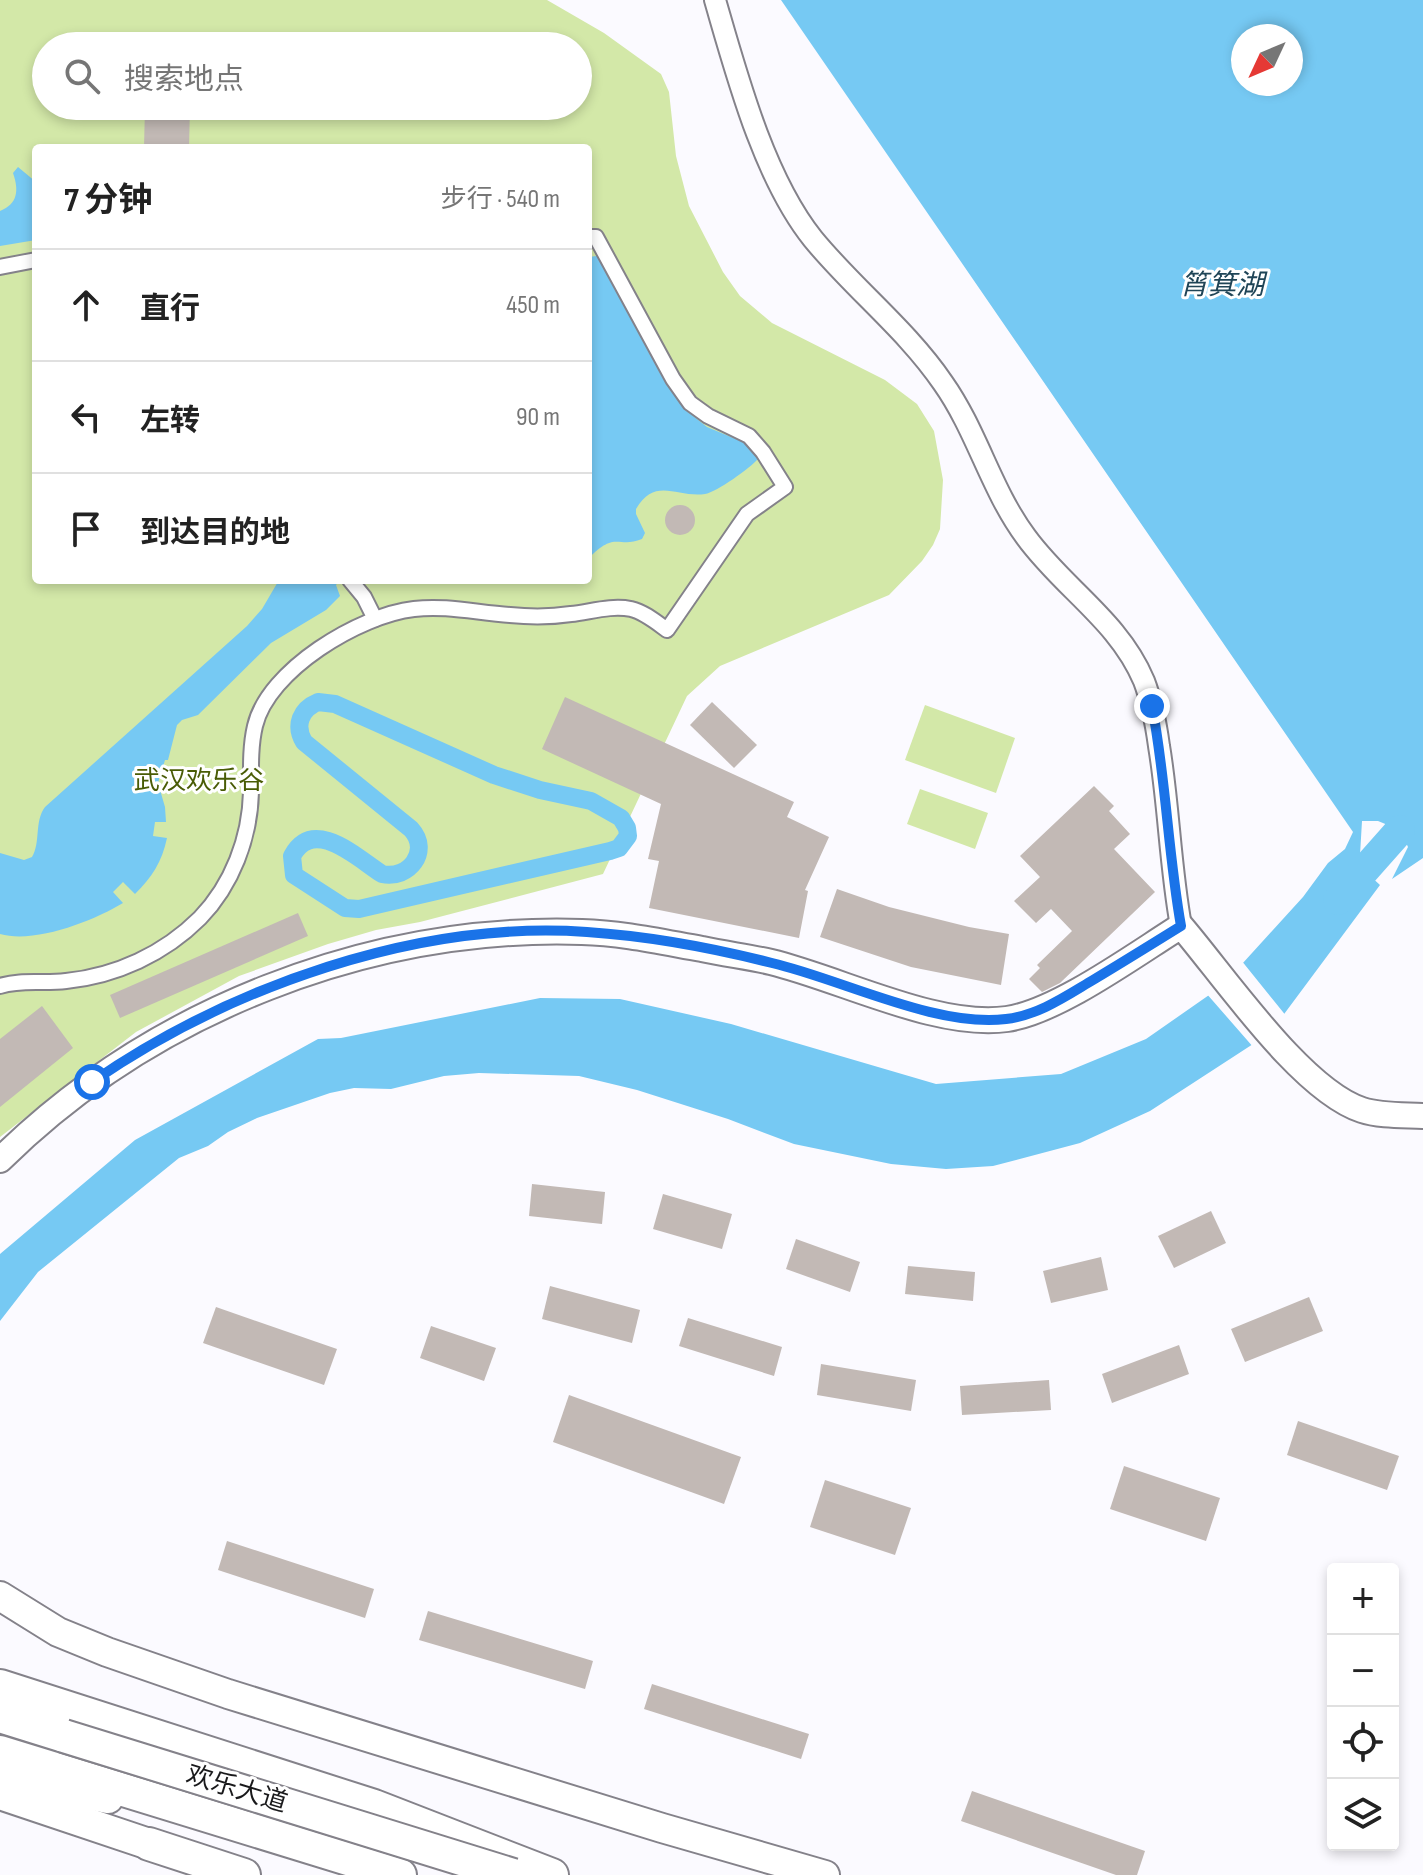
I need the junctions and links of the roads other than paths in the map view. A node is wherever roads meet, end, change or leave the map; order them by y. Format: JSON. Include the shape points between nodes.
{"nodes":[{"id":1,"x":718,"y":10,"type":"edge"},
{"id":2,"x":592,"y":237,"type":"edge"},
{"id":3,"x":32,"y":261,"type":"edge"},
{"id":4,"x":0,"y":267,"type":"edge"},
{"id":5,"x":353,"y":584,"type":"edge"},
{"id":6,"x":375,"y":619,"type":"junction"},
{"id":7,"x":1181,"y":926,"type":"junction"},
{"id":8,"x":0,"y":986,"type":"edge"},
{"id":9,"x":1423,"y":1116,"type":"edge"},
{"id":10,"x":0,"y":1160,"type":"edge"},
{"id":11,"x":0,"y":1596,"type":"edge"},
{"id":12,"x":0,"y":1686,"type":"edge"},
{"id":13,"x":0,"y":1716,"type":"edge"},
{"id":14,"x":0,"y":1723,"type":"edge"},
{"id":15,"x":0,"y":1752,"type":"edge"},
{"id":16,"x":0,"y":1776,"type":"edge"},
{"id":17,"x":0,"y":1794,"type":"edge"},
{"id":18,"x":149,"y":1844,"type":"joint"},
{"id":19,"x":244,"y":1875,"type":"edge"},
{"id":20,"x":351,"y":1875,"type":"edge"},
{"id":21,"x":400,"y":1875,"type":"edge"},
{"id":22,"x":513,"y":1875,"type":"edge"},
{"id":23,"x":528,"y":1875,"type":"edge"},
{"id":24,"x":552,"y":1875,"type":"edge"},
{"id":25,"x":825,"y":1875,"type":"edge"}],
"edges":[{"from":1,"to":7,"type":"street","via":[[767,159],[791,207],[813,239],[937,374],[1024,535],[1106,621],[1135,663],[1152,706]]},
{"from":2,"to":6,"type":"street","via":[[690,403],[749,436],[785,487],[747,514],[667,630],[642,613],[620,607],[532,616],[424,608]]},
{"from":3,"to":4,"type":"street"},
{"from":5,"to":6,"type":"street"},
{"from":6,"to":8,"type":"street","via":[[313,653],[263,705],[255,726],[251,797],[240,850],[228,881],[199,919],[161,949],[108,974]]},
{"from":7,"to":9,"type":"street","via":[[1315,1082],[1362,1110]]},
{"from":7,"to":10,"type":"street","via":[[1053,1004],[1023,1016],[988,1021],[946,1016],[771,962],[637,937],[510,932],[396,948],[292,978],[177,1030],[92,1082]]},
{"from":11,"to":25,"type":"main road","via":[[58,1632],[228,1694]]},
{"from":12,"to":24,"type":"highway","via":[[374,1806]]},
{"from":13,"to":22,"type":"highway","name":"欢乐大道","bridge":true},
{"from":14,"to":23,"type":"main road","name":"欢乐大道","via":[[352,1835]]},
{"from":15,"to":21,"type":"highway","name":"欢乐大道"},
{"from":16,"to":20,"type":"main road","name":"欢乐大道","via":[[105,1797]]},
{"from":17,"to":18,"type":"main road"},
{"from":18,"to":19,"type":"highway"}]}
